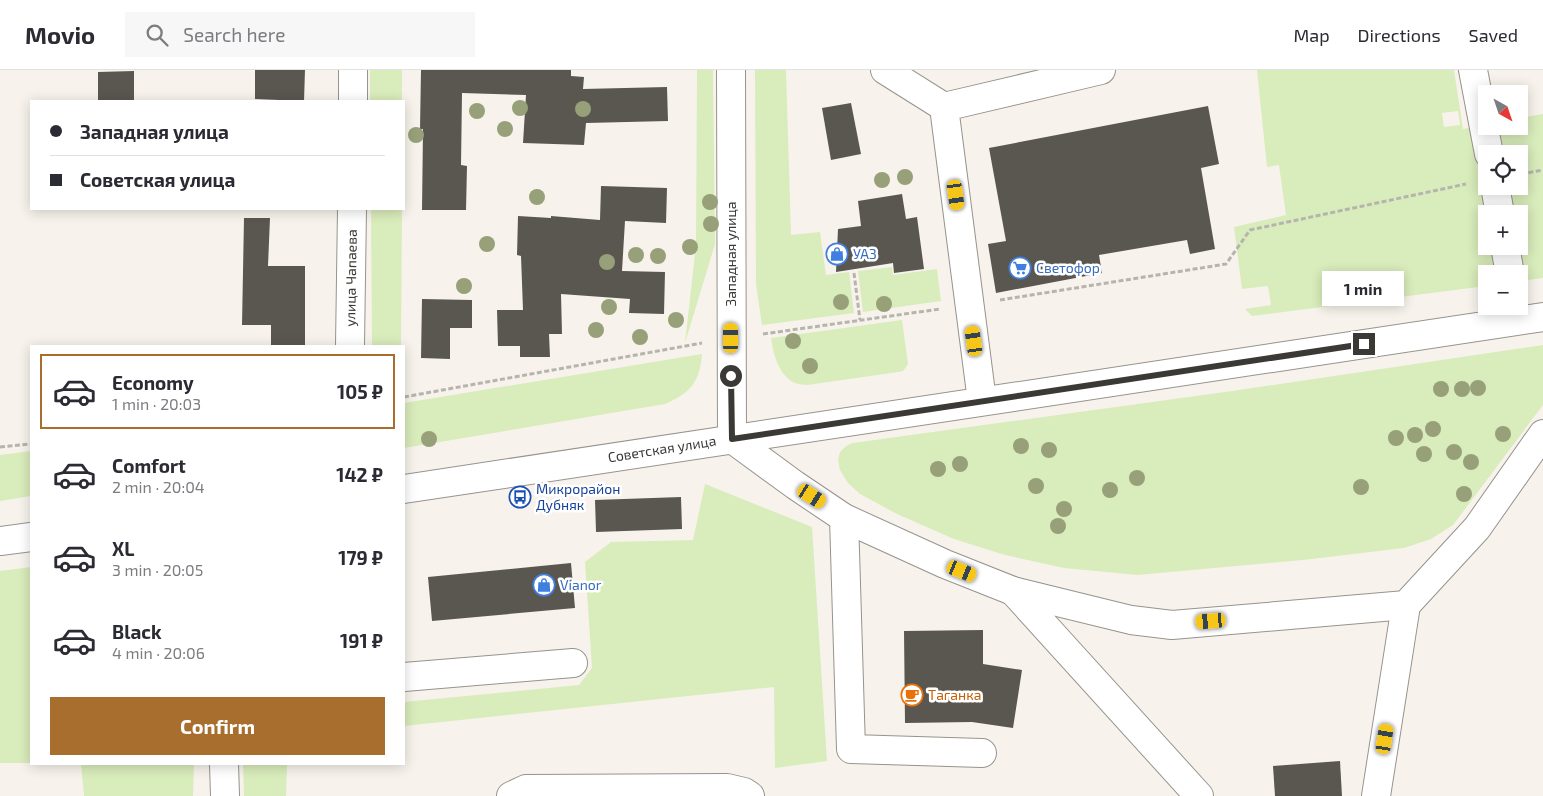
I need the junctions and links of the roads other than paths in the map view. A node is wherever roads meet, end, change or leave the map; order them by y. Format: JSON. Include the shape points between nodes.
{"nodes":[{"id":1,"x":353,"y":70,"type":"edge"},
{"id":2,"x":731,"y":70,"type":"edge"},
{"id":3,"x":885,"y":70,"type":"edge"},
{"id":4,"x":1101,"y":70,"type":"edge"},
{"id":5,"x":1473,"y":70,"type":"edge"},
{"id":6,"x":353,"y":100,"type":"edge"},
{"id":7,"x":944,"y":107,"type":"junction"},
{"id":8,"x":1487,"y":145,"type":"edge"},
{"id":9,"x":352,"y":210,"type":"edge"},
{"id":10,"x":1519,"y":315,"type":"edge"},
{"id":11,"x":350,"y":345,"type":"edge"},
{"id":12,"x":982,"y":401,"type":"junction"},
{"id":13,"x":1543,"y":434,"type":"edge"},
{"id":14,"x":732,"y":439,"type":"junction"},
{"id":15,"x":405,"y":489,"type":"edge"},
{"id":16,"x":844,"y":518,"type":"junction"},
{"id":17,"x":30,"y":537,"type":"edge"},
{"id":18,"x":0,"y":541,"type":"edge"},
{"id":19,"x":1013,"y":591,"type":"junction"},
{"id":20,"x":1406,"y":605,"type":"junction"},
{"id":21,"x":573,"y":663,"type":"dead end"},
{"id":22,"x":405,"y":677,"type":"edge"},
{"id":23,"x":982,"y":753,"type":"dead end"},
{"id":24,"x":224,"y":765,"type":"edge"},
{"id":25,"x":225,"y":796,"type":"edge"},
{"id":26,"x":511,"y":796,"type":"edge"},
{"id":27,"x":750,"y":796,"type":"edge"},
{"id":28,"x":1199,"y":796,"type":"edge"},
{"id":29,"x":1376,"y":796,"type":"edge"}],
"edges":[{"from":1,"to":6,"type":"main road"},
{"from":2,"to":14,"type":"main road","name":"Западная улица"},
{"from":3,"to":7,"type":"main road"},
{"from":4,"to":7,"type":"main road"},
{"from":5,"to":8,"type":"main road"},
{"from":7,"to":12,"type":"main road"},
{"from":9,"to":11,"type":"main road","name":"улица Чапаева"},
{"from":10,"to":12,"type":"main road","name":"Советская улица"},
{"from":12,"to":14,"type":"main road","name":"Советская улица"},
{"from":13,"to":20,"type":"main road","via":[[1477,528]]},
{"from":14,"to":15,"type":"main road","name":"Советская улица"},
{"from":14,"to":16,"type":"main road"},
{"from":16,"to":19,"type":"main road"},
{"from":16,"to":23,"type":"main road","via":[[851,749]]},
{"from":17,"to":18,"type":"main road"},
{"from":19,"to":20,"type":"main road","via":[[1131,620],[1172,624]]},
{"from":19,"to":28,"type":"main road"},
{"from":20,"to":29,"type":"main road"},
{"from":21,"to":22,"type":"main road"},
{"from":24,"to":25,"type":"main road"},
{"from":26,"to":27,"type":"main road","via":[[526,789],[727,788]]}]}
